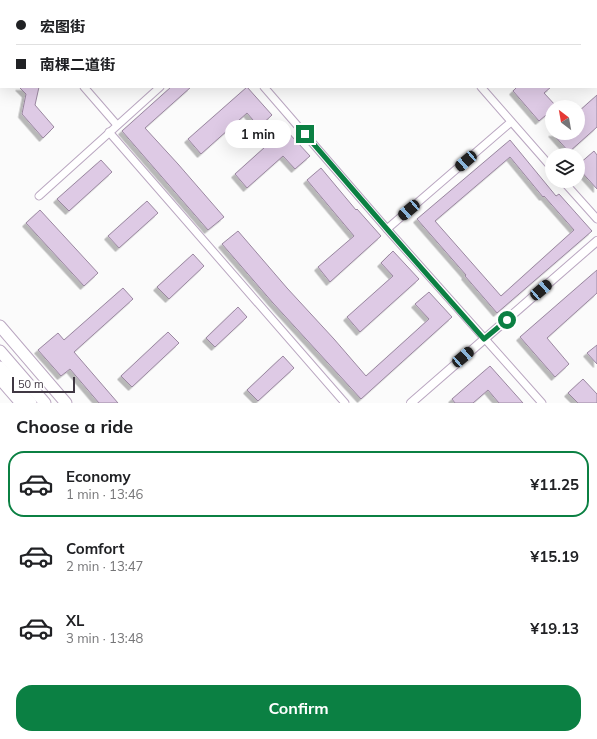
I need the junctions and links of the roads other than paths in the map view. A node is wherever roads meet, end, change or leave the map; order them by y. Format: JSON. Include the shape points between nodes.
{"nodes":[{"id":1,"x":85,"y":88,"type":"edge"},
{"id":2,"x":159,"y":88,"type":"edge"},
{"id":3,"x":265,"y":88,"type":"edge"},
{"id":4,"x":482,"y":88,"type":"edge"},
{"id":5,"x":511,"y":122,"type":"junction"},
{"id":6,"x":117,"y":125,"type":"junction"},
{"id":7,"x":109,"y":132,"type":"junction"},
{"id":8,"x":545,"y":160,"type":"edge"},
{"id":9,"x":569,"y":188,"type":"edge"},
{"id":10,"x":39,"y":196,"type":"dead end"},
{"id":11,"x":597,"y":219,"type":"edge"},
{"id":12,"x":387,"y":229,"type":"junction"},
{"id":13,"x":597,"y":241,"type":"edge"},
{"id":14,"x":0,"y":326,"type":"edge"},
{"id":15,"x":484,"y":339,"type":"junction"},
{"id":16,"x":0,"y":351,"type":"edge"},
{"id":17,"x":0,"y":367,"type":"edge"},
{"id":18,"x":0,"y":379,"type":"edge"},
{"id":19,"x":21,"y":403,"type":"edge"},
{"id":20,"x":31,"y":403,"type":"edge"},
{"id":21,"x":45,"y":403,"type":"edge"},
{"id":22,"x":66,"y":403,"type":"edge"},
{"id":23,"x":346,"y":403,"type":"edge"},
{"id":24,"x":411,"y":403,"type":"edge"},
{"id":25,"x":542,"y":403,"type":"edge"}],
"edges":[{"from":1,"to":6,"type":"street"},
{"from":2,"to":6,"type":"street"},
{"from":3,"to":12,"type":"street"},
{"from":4,"to":5,"type":"street"},
{"from":5,"to":8,"type":"street"},
{"from":5,"to":12,"type":"street"},
{"from":6,"to":7,"type":"street"},
{"from":7,"to":10,"type":"street"},
{"from":7,"to":23,"type":"street"},
{"from":9,"to":11,"type":"street"},
{"from":12,"to":15,"type":"street"},
{"from":13,"to":15,"type":"street"},
{"from":14,"to":22,"type":"highway"},
{"from":15,"to":24,"type":"street"},
{"from":15,"to":25,"type":"street"},
{"from":16,"to":21,"type":"highway"},
{"from":17,"to":20,"type":"highway"},
{"from":18,"to":19,"type":"highway"}]}
